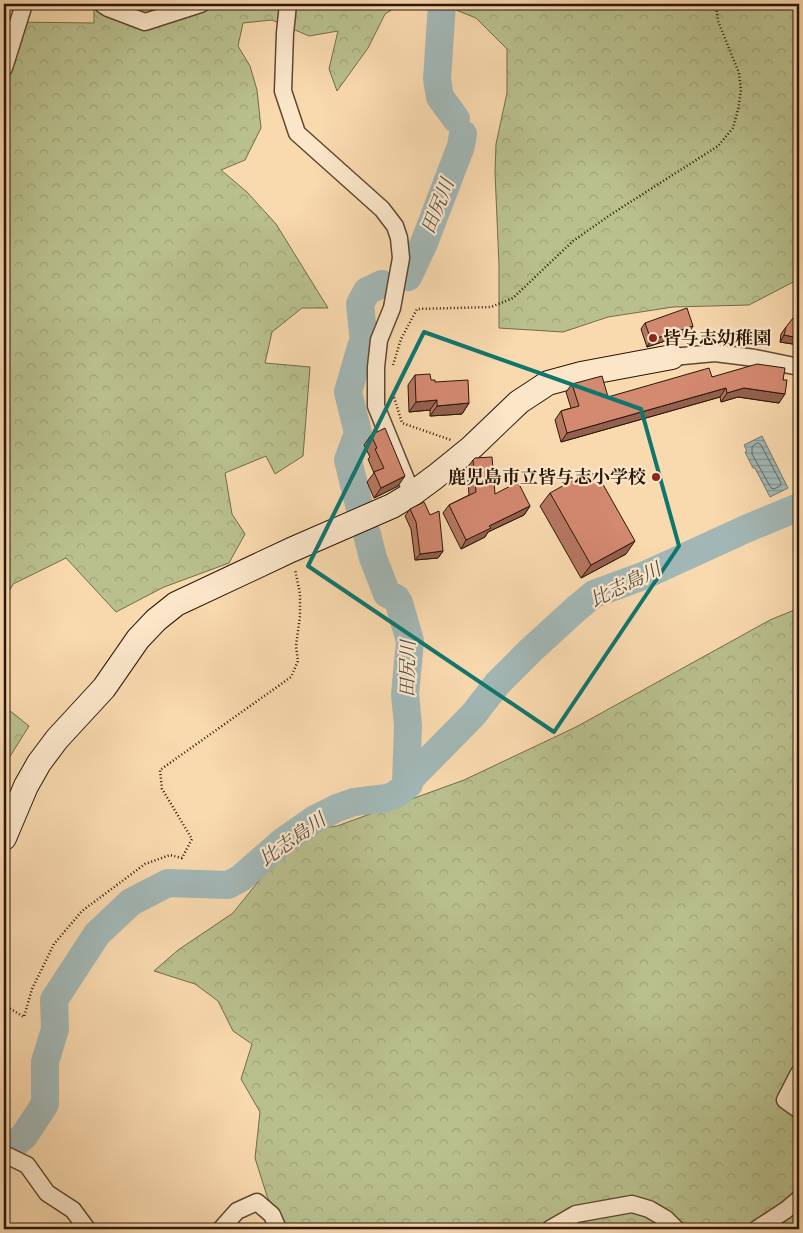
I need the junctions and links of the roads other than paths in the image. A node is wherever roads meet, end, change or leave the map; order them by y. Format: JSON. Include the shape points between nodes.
{"nodes":[{"id":1,"x":24,"y":4,"type":"edge"},
{"id":2,"x":102,"y":4,"type":"edge"},
{"id":3,"x":201,"y":4,"type":"edge"},
{"id":4,"x":288,"y":4,"type":"edge"},
{"id":5,"x":4,"y":68,"type":"edge"},
{"id":6,"x":672,"y":356,"type":"joint"},
{"id":7,"x":799,"y":366,"type":"edge"},
{"id":8,"x":412,"y":494,"type":"junction"},
{"id":9,"x":4,"y":838,"type":"edge"},
{"id":10,"x":799,"y":1072,"type":"edge"},
{"id":11,"x":799,"y":1110,"type":"edge"},
{"id":12,"x":4,"y":1154,"type":"edge"},
{"id":13,"x":799,"y":1198,"type":"edge"},
{"id":14,"x":88,"y":1229,"type":"edge"},
{"id":15,"x":221,"y":1229,"type":"edge"},
{"id":16,"x":278,"y":1229,"type":"edge"},
{"id":17,"x":550,"y":1229,"type":"edge"},
{"id":18,"x":676,"y":1229,"type":"edge"},
{"id":19,"x":757,"y":1229,"type":"edge"}],
"edges":[{"from":1,"to":5,"type":"street"},
{"from":2,"to":3,"type":"street","via":[[145,22]]},
{"from":4,"to":8,"type":"street","via":[[283,91],[297,133],[382,209],[395,226],[399,238],[401,258],[376,367],[376,406]]},
{"from":6,"to":7,"type":"street","via":[[714,353]]},
{"from":6,"to":8,"type":"street","via":[[548,383],[519,402],[472,447]]},
{"from":8,"to":9,"type":"street","via":[[176,604],[156,620],[138,639],[104,688],[39,763]]},
{"from":10,"to":11,"type":"street","via":[[784,1100]]},
{"from":12,"to":14,"type":"street","via":[[27,1165],[47,1193],[74,1210]]},
{"from":13,"to":19,"type":"street"},
{"from":15,"to":16,"type":"street","via":[[237,1211],[257,1202],[272,1215]]},
{"from":17,"to":18,"type":"street","via":[[576,1214],[632,1204],[649,1209]]}]}
